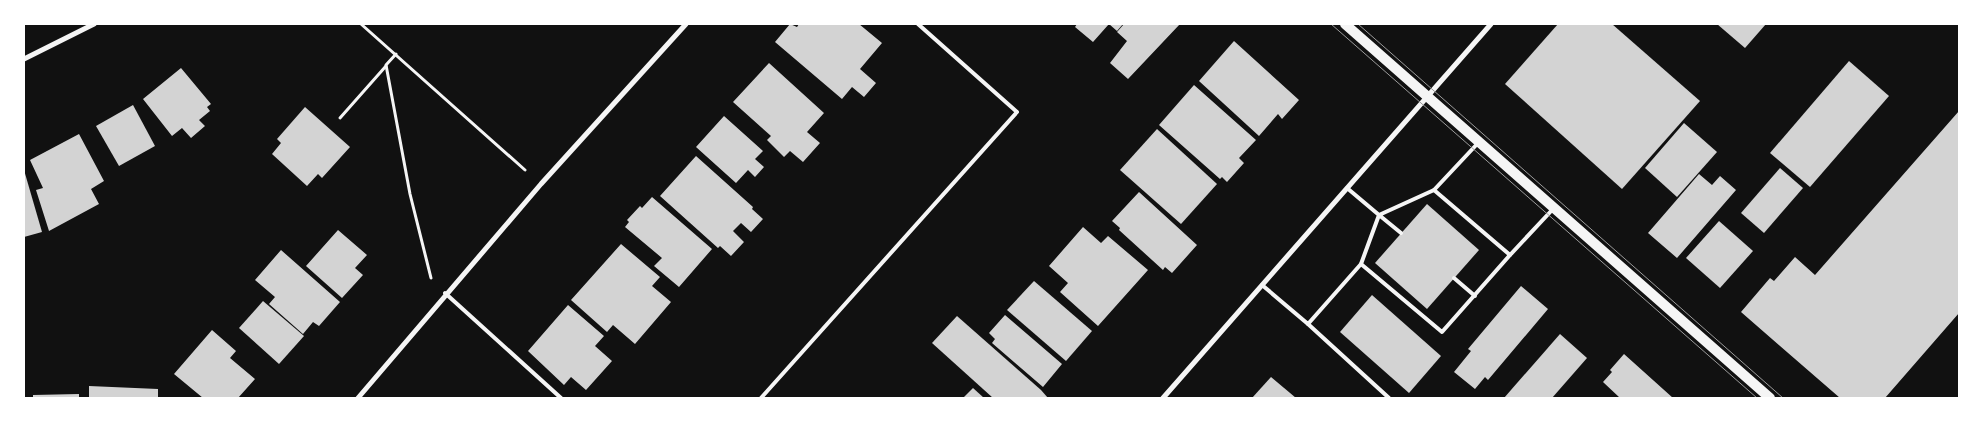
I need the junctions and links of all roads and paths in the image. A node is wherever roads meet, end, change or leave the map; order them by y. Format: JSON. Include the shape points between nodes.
{"nodes":[{"id":1,"x":94,"y":24,"type":"edge"},
{"id":2,"x":362,"y":24,"type":"edge"},
{"id":3,"x":686,"y":24,"type":"edge"},
{"id":4,"x":918,"y":24,"type":"edge"},
{"id":5,"x":1345,"y":24,"type":"edge"},
{"id":6,"x":1491,"y":24,"type":"edge"},
{"id":7,"x":396,"y":54,"type":"junction"},
{"id":8,"x":24,"y":59,"type":"edge"},
{"id":9,"x":386,"y":65,"type":"junction"},
{"id":10,"x":1428,"y":96,"type":"junction"},
{"id":11,"x":340,"y":118,"type":"dead end"},
{"id":12,"x":1479,"y":142,"type":"junction"},
{"id":13,"x":540,"y":184,"type":"junction"},
{"id":14,"x":1347,"y":188,"type":"junction"},
{"id":15,"x":1434,"y":190,"type":"junction"},
{"id":16,"x":1554,"y":208,"type":"junction"},
{"id":17,"x":1379,"y":215,"type":"junction"},
{"id":18,"x":1402,"y":233,"type":"dead end"},
{"id":19,"x":1510,"y":255,"type":"junction"},
{"id":20,"x":1361,"y":264,"type":"junction"},
{"id":21,"x":1454,"y":278,"type":"dead end"},
{"id":22,"x":1262,"y":285,"type":"junction"},
{"id":23,"x":445,"y":293,"type":"junction"},
{"id":24,"x":1474,"y":296,"type":"junction"},
{"id":25,"x":1308,"y":324,"type":"junction"},
{"id":26,"x":358,"y":398,"type":"edge"},
{"id":27,"x":561,"y":398,"type":"edge"},
{"id":28,"x":761,"y":398,"type":"edge"},
{"id":29,"x":1162,"y":398,"type":"edge"},
{"id":30,"x":1389,"y":398,"type":"edge"},
{"id":31,"x":1770,"y":398,"type":"edge"}],
"edges":[{"from":1,"to":8,"type":"street"},
{"from":2,"to":7,"type":"path"},
{"from":3,"to":13,"type":"street"},
{"from":4,"to":28,"type":"lane","via":[[1017,112]]},
{"from":5,"to":10,"type":"main road"},
{"from":6,"to":10,"type":"street"},
{"from":7,"to":9,"type":"path"},
{"from":7,"to":13,"type":"path"},
{"from":9,"to":11,"type":"path"},
{"from":9,"to":23,"type":"path","via":[[426,263],[432,281]]},
{"from":10,"to":12,"type":"main road"},
{"from":10,"to":14,"type":"street"},
{"from":12,"to":15,"type":"lane"},
{"from":12,"to":16,"type":"main road"},
{"from":13,"to":23,"type":"street"},
{"from":14,"to":17,"type":"lane"},
{"from":14,"to":22,"type":"street"},
{"from":15,"to":17,"type":"lane"},
{"from":15,"to":19,"type":"lane"},
{"from":16,"to":19,"type":"lane"},
{"from":16,"to":31,"type":"main road"},
{"from":17,"to":18,"type":"lane"},
{"from":17,"to":20,"type":"lane"},
{"from":19,"to":24,"type":"lane"},
{"from":20,"to":24,"type":"lane","via":[[1442,332]]},
{"from":20,"to":25,"type":"lane"},
{"from":21,"to":24,"type":"lane"},
{"from":22,"to":25,"type":"lane"},
{"from":22,"to":29,"type":"street"},
{"from":23,"to":26,"type":"street"},
{"from":23,"to":27,"type":"lane"},
{"from":25,"to":30,"type":"lane"}]}
